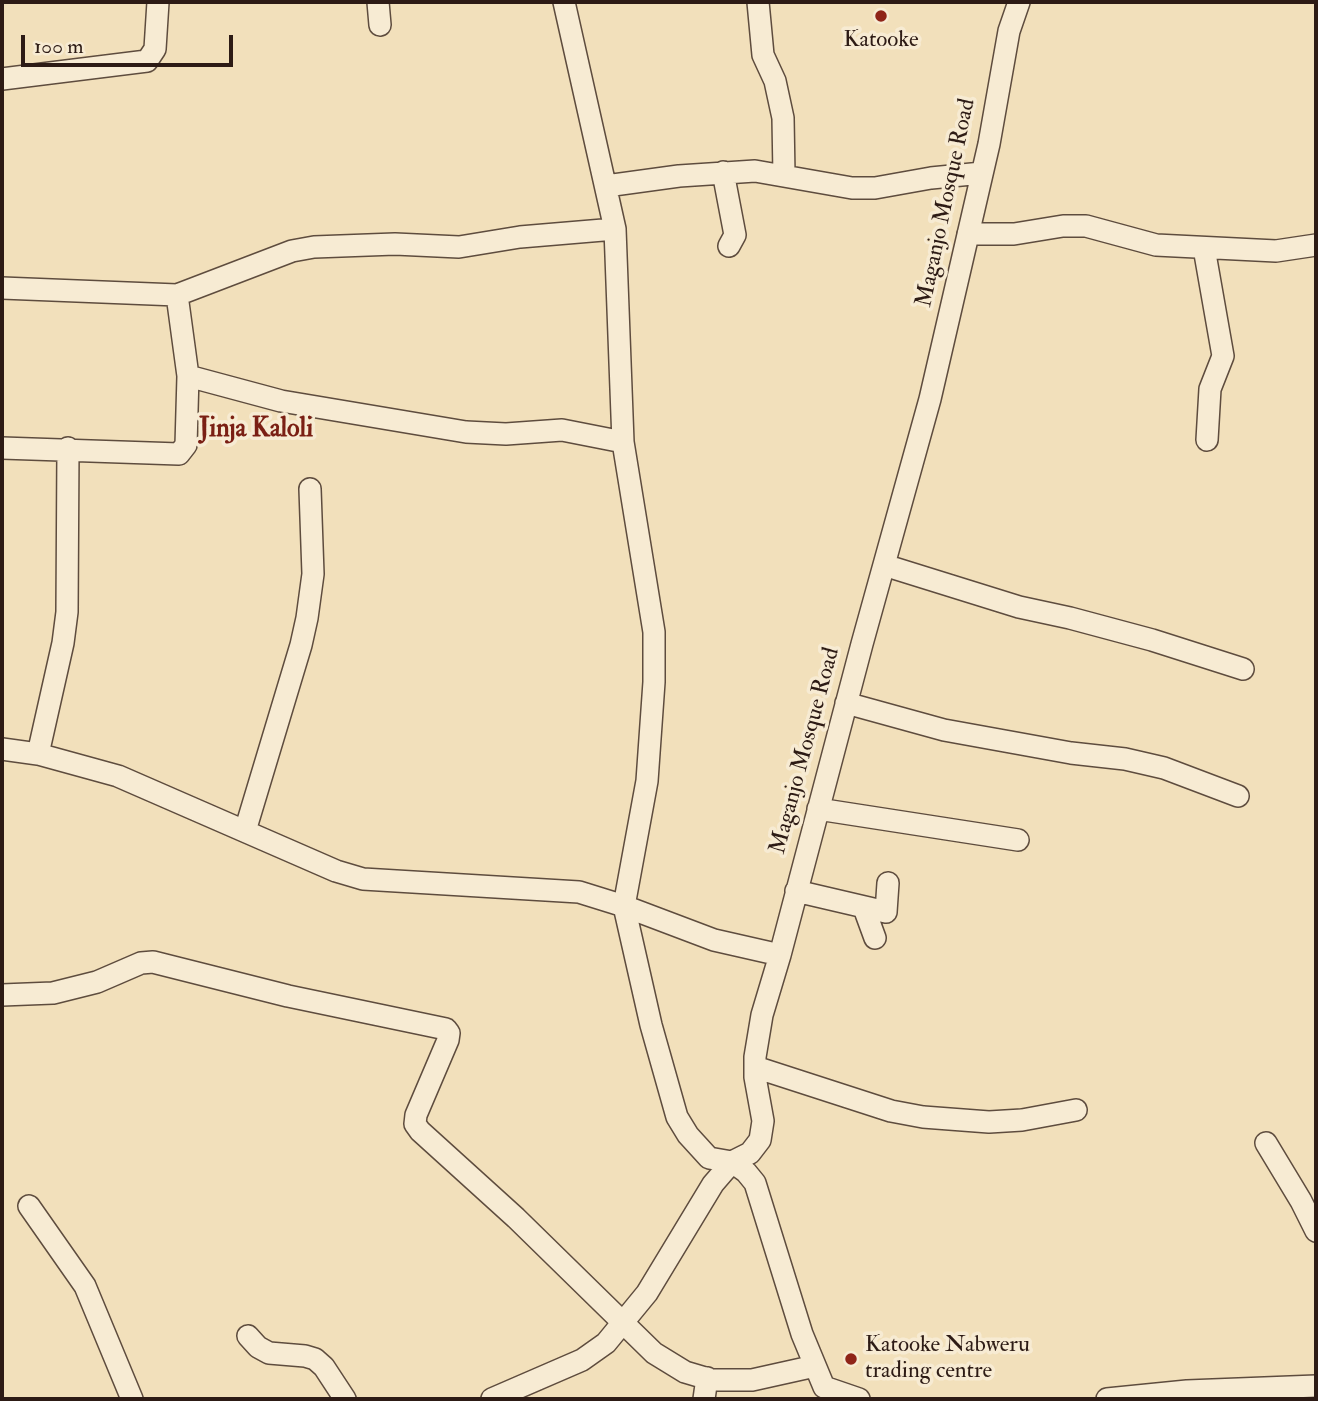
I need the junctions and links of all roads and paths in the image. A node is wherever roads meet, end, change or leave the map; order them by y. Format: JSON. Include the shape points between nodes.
{"nodes":[{"id":1,"x":158,"y":2,"type":"edge"},
{"id":2,"x":378,"y":2,"type":"edge"},
{"id":3,"x":564,"y":2,"type":"edge"},
{"id":4,"x":758,"y":2,"type":"edge"},
{"id":5,"x":1019,"y":2,"type":"edge"},
{"id":6,"x":380,"y":25,"type":"dead end"},
{"id":7,"x":2,"y":79,"type":"edge"},
{"id":8,"x":723,"y":172,"type":"junction"},
{"id":9,"x":982,"y":173,"type":"junction"},
{"id":10,"x":784,"y":175,"type":"junction"},
{"id":11,"x":606,"y":187,"type":"junction"},
{"id":12,"x":615,"y":229,"type":"junction"},
{"id":13,"x":968,"y":234,"type":"junction"},
{"id":14,"x":1316,"y":245,"type":"edge"},
{"id":15,"x":729,"y":246,"type":"dead end"},
{"id":16,"x":1204,"y":248,"type":"junction"},
{"id":17,"x":2,"y":288,"type":"edge"},
{"id":18,"x":177,"y":295,"type":"junction"},
{"id":19,"x":188,"y":376,"type":"junction"},
{"id":20,"x":1207,"y":440,"type":"dead end"},
{"id":21,"x":623,"y":442,"type":"junction"},
{"id":22,"x":2,"y":448,"type":"edge"},
{"id":23,"x":68,"y":448,"type":"junction"},
{"id":24,"x":310,"y":489,"type":"dead end"},
{"id":25,"x":884,"y":565,"type":"junction"},
{"id":26,"x":1243,"y":669,"type":"dead end"},
{"id":27,"x":846,"y":703,"type":"junction"},
{"id":28,"x":2,"y":749,"type":"edge"},
{"id":29,"x":38,"y":754,"type":"junction"},
{"id":30,"x":1238,"y":796,"type":"dead end"},
{"id":31,"x":818,"y":808,"type":"junction"},
{"id":32,"x":245,"y":831,"type":"junction"},
{"id":33,"x":1018,"y":840,"type":"dead end"},
{"id":34,"x":888,"y":883,"type":"dead end"},
{"id":35,"x":796,"y":891,"type":"junction"},
{"id":36,"x":624,"y":906,"type":"junction"},
{"id":37,"x":864,"y":908,"type":"junction"},
{"id":38,"x":875,"y":938,"type":"dead end"},
{"id":39,"x":780,"y":955,"type":"junction"},
{"id":40,"x":2,"y":995,"type":"edge"},
{"id":41,"x":755,"y":1067,"type":"junction"},
{"id":42,"x":1076,"y":1110,"type":"dead end"},
{"id":43,"x":1266,"y":1143,"type":"dead end"},
{"id":44,"x":732,"y":1162,"type":"junction"},
{"id":45,"x":29,"y":1206,"type":"dead end"},
{"id":46,"x":1316,"y":1231,"type":"edge"},
{"id":47,"x":625,"y":1322,"type":"junction"},
{"id":48,"x":248,"y":1336,"type":"dead end"},
{"id":49,"x":815,"y":1366,"type":"junction"},
{"id":50,"x":1316,"y":1386,"type":"edge"},
{"id":51,"x":706,"y":1389,"type":"edge"},
{"id":52,"x":827,"y":1393,"type":"edge"},
{"id":53,"x":132,"y":1399,"type":"edge"},
{"id":54,"x":345,"y":1399,"type":"edge"},
{"id":55,"x":492,"y":1399,"type":"edge"},
{"id":56,"x":859,"y":1399,"type":"edge"},
{"id":57,"x":1107,"y":1399,"type":"edge"}],
"edges":[{"from":1,"to":7,"type":"street","via":[[155,49],[147,61]]},
{"from":2,"to":6,"type":"street"},
{"from":3,"to":11,"type":"street"},
{"from":4,"to":10,"type":"street","via":[[763,55],[775,81],[783,118]]},
{"from":5,"to":9,"type":"street","name":"Maganjo Mosque Road","via":[[1009,31]]},
{"from":8,"to":10,"type":"street"},
{"from":8,"to":11,"type":"street"},
{"from":8,"to":15,"type":"street","via":[[735,235]]},
{"from":9,"to":10,"type":"street","via":[[875,188]]},
{"from":9,"to":13,"type":"street","name":"Maganjo Mosque Road"},
{"from":11,"to":12,"type":"street"},
{"from":12,"to":18,"type":"street","via":[[458,247],[314,247]]},
{"from":12,"to":21,"type":"street"},
{"from":13,"to":16,"type":"street","via":[[1086,226],[1156,245]]},
{"from":13,"to":25,"type":"street","name":"Maganjo Mosque Road","via":[[930,399]]},
{"from":14,"to":16,"type":"street","via":[[1276,251]]},
{"from":16,"to":20,"type":"street","via":[[1223,356],[1210,389]]},
{"from":17,"to":18,"type":"street"},
{"from":18,"to":19,"type":"street"},
{"from":19,"to":21,"type":"street","via":[[281,401],[466,432],[506,435],[562,430]]},
{"from":19,"to":23,"type":"street","via":[[183,452]]},
{"from":21,"to":36,"type":"street","via":[[654,632],[647,781]]},
{"from":22,"to":23,"type":"street"},
{"from":23,"to":29,"type":"street","via":[[63,643]]},
{"from":24,"to":32,"type":"street","via":[[313,574],[307,618]]},
{"from":25,"to":26,"type":"street"},
{"from":25,"to":27,"type":"street","name":"Maganjo Mosque Road"},
{"from":27,"to":30,"type":"street","via":[[944,730],[1164,768]]},
{"from":27,"to":31,"type":"street","name":"Maganjo Mosque Road"},
{"from":28,"to":29,"type":"street"},
{"from":29,"to":32,"type":"street","via":[[118,776]]},
{"from":31,"to":33,"type":"street"},
{"from":31,"to":35,"type":"street","name":"Maganjo Mosque Road"},
{"from":32,"to":36,"type":"street","via":[[363,879],[579,892]]},
{"from":34,"to":37,"type":"street","via":[[886,912]]},
{"from":35,"to":37,"type":"street"},
{"from":35,"to":39,"type":"street","name":"Maganjo Mosque Road"},
{"from":36,"to":39,"type":"street","via":[[714,940]]},
{"from":36,"to":44,"type":"street","via":[[677,1117],[692,1142],[709,1158]]},
{"from":37,"to":38,"type":"street"},
{"from":39,"to":41,"type":"street","name":"Maganjo Mosque Road","via":[[762,1015]]},
{"from":40,"to":47,"type":"street","via":[[53,993],[153,962],[446,1029],[448,1040],[415,1124]]},
{"from":41,"to":42,"type":"street","via":[[923,1117],[989,1122]]},
{"from":41,"to":44,"type":"street","name":"Maganjo Mosque Road","via":[[763,1121],[760,1140],[750,1153]]},
{"from":43,"to":46,"type":"street"},
{"from":44,"to":47,"type":"street","name":"Maganjo Mosque Road","via":[[713,1184]]},
{"from":44,"to":49,"type":"street","via":[[755,1183]]},
{"from":45,"to":53,"type":"street","via":[[85,1286]]},
{"from":47,"to":51,"type":"street","via":[[654,1353]]},
{"from":47,"to":55,"type":"street","name":"Maganjo Mosque Road","via":[[594,1353]]},
{"from":48,"to":54,"type":"street","via":[[269,1353],[315,1359]]},
{"from":49,"to":51,"type":"street"},
{"from":49,"to":52,"type":"street"},
{"from":50,"to":57,"type":"street"},
{"from":52,"to":56,"type":"street"}]}
